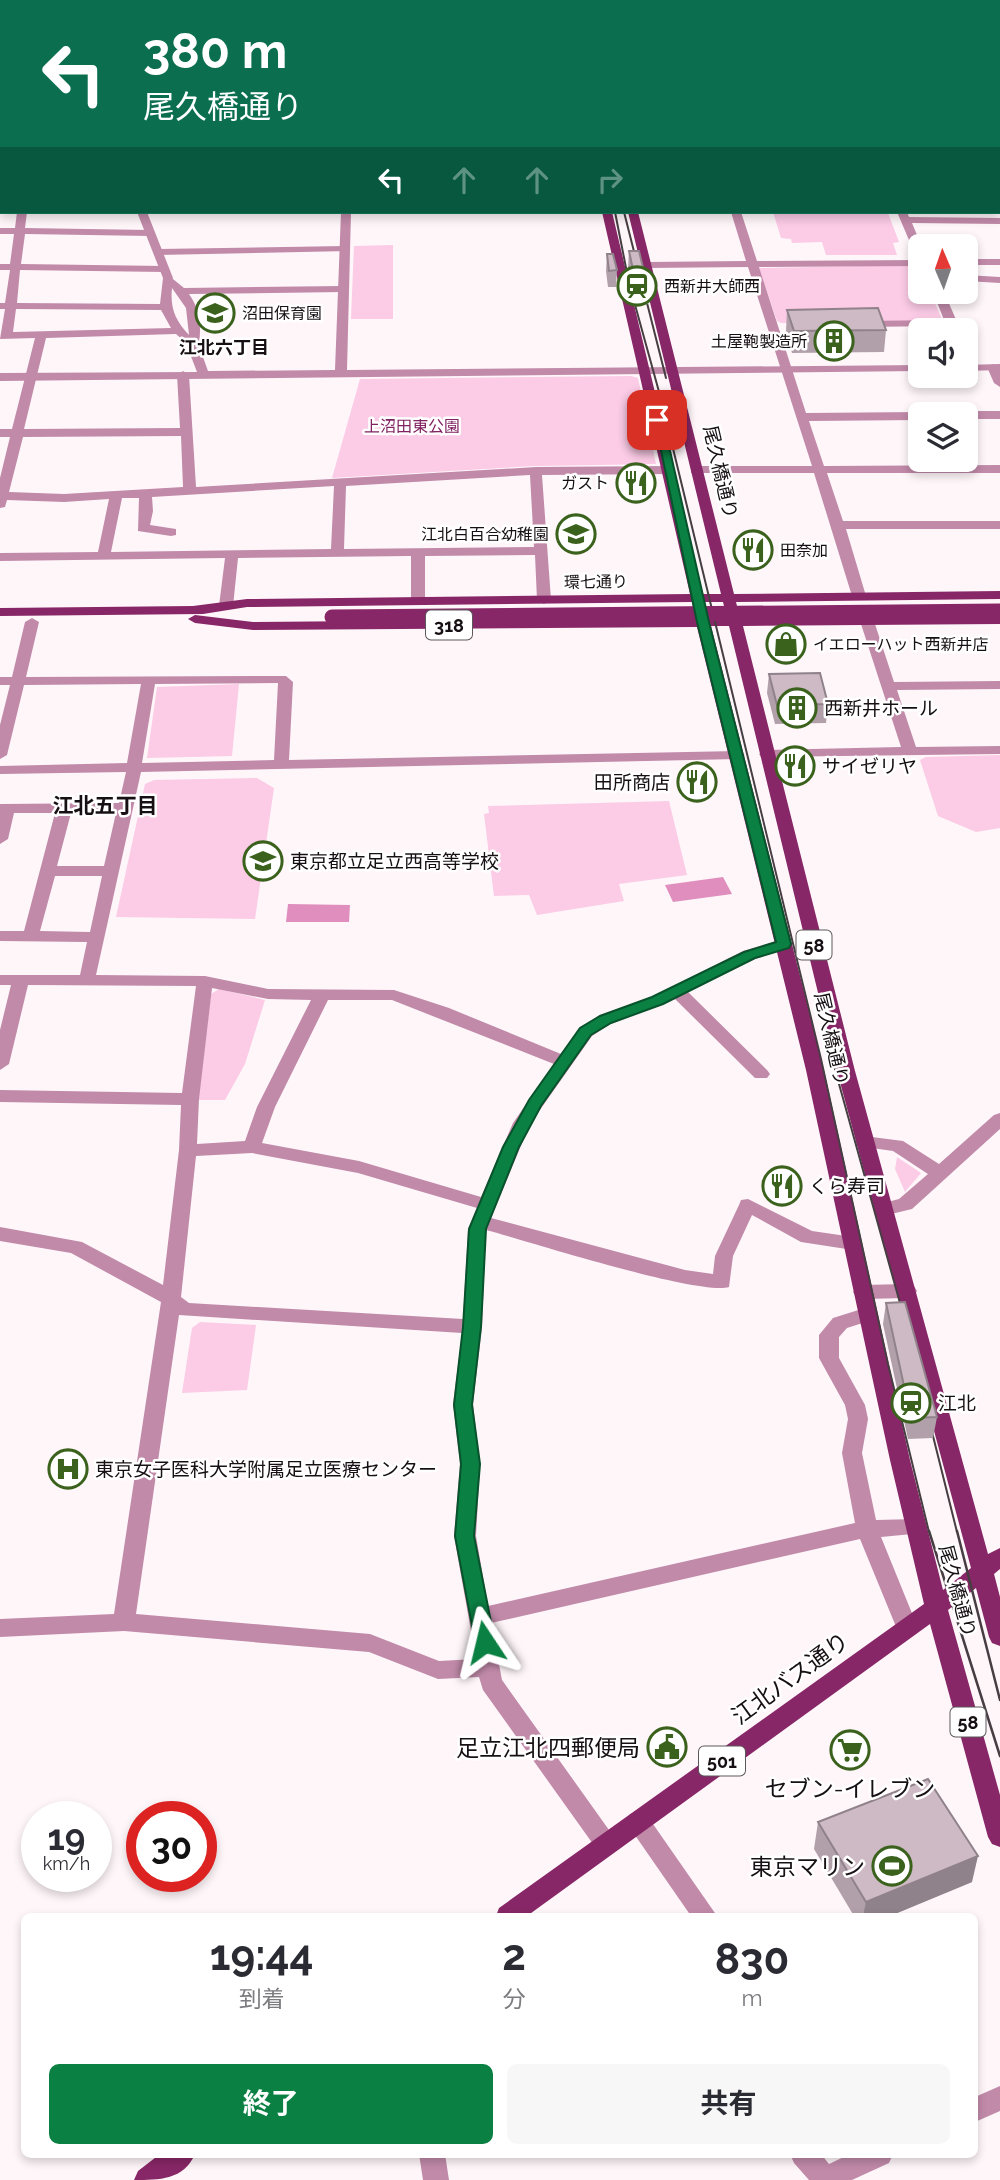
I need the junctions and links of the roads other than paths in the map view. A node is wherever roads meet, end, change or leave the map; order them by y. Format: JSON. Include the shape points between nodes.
{"nodes":[{"id":1,"x":22,"y":214,"type":"edge"},
{"id":2,"x":143,"y":214,"type":"edge"},
{"id":3,"x":346,"y":214,"type":"edge"},
{"id":4,"x":607,"y":214,"type":"edge"},
{"id":5,"x":634,"y":214,"type":"edge"},
{"id":6,"x":737,"y":214,"type":"edge"},
{"id":7,"x":904,"y":216,"type":"edge"},
{"id":8,"x":1000,"y":221,"type":"edge"},
{"id":9,"x":0,"y":231,"type":"edge"},
{"id":10,"x":20,"y":232,"type":"junction"},
{"id":11,"x":150,"y":233,"type":"junction"},
{"id":12,"x":912,"y":234,"type":"edge"},
{"id":13,"x":345,"y":249,"type":"junction"},
{"id":14,"x":158,"y":252,"type":"junction"},
{"id":15,"x":978,"y":262,"type":"edge"},
{"id":16,"x":1000,"y":262,"type":"edge"},
{"id":17,"x":908,"y":263,"type":"edge"},
{"id":18,"x":753,"y":264,"type":"junction"},
{"id":19,"x":647,"y":265,"type":"junction"},
{"id":20,"x":0,"y":267,"type":"edge"},
{"id":21,"x":16,"y":267,"type":"junction"},
{"id":22,"x":166,"y":274,"type":"junction"},
{"id":23,"x":978,"y":279,"type":"edge"},
{"id":24,"x":1000,"y":280,"type":"edge"},
{"id":25,"x":343,"y":289,"type":"junction"},
{"id":26,"x":183,"y":291,"type":"junction"},
{"id":27,"x":6,"y":306,"type":"edge"},
{"id":28,"x":165,"y":307,"type":"junction"},
{"id":29,"x":846,"y":325,"type":"edge"},
{"id":30,"x":908,"y":326,"type":"edge"},
{"id":31,"x":177,"y":331,"type":"junction"},
{"id":32,"x":4,"y":336,"type":"edge"},
{"id":33,"x":41,"y":336,"type":"junction"},
{"id":34,"x":193,"y":346,"type":"junction"},
{"id":35,"x":997,"y":367,"type":"edge"},
{"id":36,"x":908,"y":368,"type":"edge"},
{"id":37,"x":978,"y":368,"type":"edge"},
{"id":38,"x":785,"y":369,"type":"junction"},
{"id":39,"x":645,"y":371,"type":"junction"},
{"id":40,"x":673,"y":371,"type":"junction"},
{"id":41,"x":341,"y":373,"type":"junction"},
{"id":42,"x":183,"y":375,"type":"junction"},
{"id":43,"x":204,"y":375,"type":"junction"},
{"id":44,"x":0,"y":376,"type":"edge"},
{"id":45,"x":31,"y":376,"type":"junction"},
{"id":46,"x":1000,"y":383,"type":"edge"},
{"id":47,"x":978,"y":415,"type":"edge"},
{"id":48,"x":1000,"y":415,"type":"edge"},
{"id":49,"x":908,"y":416,"type":"edge"},
{"id":50,"x":802,"y":417,"type":"junction"},
{"id":51,"x":187,"y":432,"type":"junction"},
{"id":52,"x":0,"y":433,"type":"edge"},
{"id":53,"x":17,"y":433,"type":"junction"},
{"id":54,"x":818,"y":469,"type":"junction"},
{"id":55,"x":1000,"y":469,"type":"edge"},
{"id":56,"x":669,"y":470,"type":"junction"},
{"id":57,"x":695,"y":470,"type":"junction"},
{"id":58,"x":536,"y":471,"type":"junction"},
{"id":59,"x":340,"y":482,"type":"junction"},
{"id":60,"x":190,"y":491,"type":"junction"},
{"id":61,"x":145,"y":494,"type":"junction"},
{"id":62,"x":116,"y":495,"type":"junction"},
{"id":63,"x":1,"y":499,"type":"edge"},
{"id":64,"x":1000,"y":525,"type":"edge"},
{"id":65,"x":838,"y":526,"type":"junction"},
{"id":66,"x":171,"y":532,"type":"dead end"},
{"id":67,"x":542,"y":551,"type":"junction"},
{"id":68,"x":337,"y":553,"type":"junction"},
{"id":69,"x":418,"y":553,"type":"junction"},
{"id":70,"x":232,"y":554,"type":"junction"},
{"id":71,"x":104,"y":556,"type":"junction"},
{"id":72,"x":0,"y":557,"type":"edge"},
{"id":73,"x":1000,"y":595,"type":"edge"},
{"id":74,"x":859,"y":596,"type":"junction"},
{"id":75,"x":727,"y":597,"type":"junction"},
{"id":76,"x":698,"y":598,"type":"junction"},
{"id":77,"x":544,"y":600,"type":"junction"},
{"id":78,"x":418,"y":601,"type":"junction"},
{"id":79,"x":1000,"y":603,"type":"edge"},
{"id":80,"x":226,"y":606,"type":"junction"},
{"id":81,"x":1000,"y":611,"type":"edge"},
{"id":82,"x":0,"y":612,"type":"edge"},
{"id":83,"x":332,"y":613,"type":"junction"},
{"id":84,"x":194,"y":615,"type":"junction"},
{"id":85,"x":1000,"y":620,"type":"edge"},
{"id":86,"x":867,"y":621,"type":"junction"},
{"id":87,"x":0,"y":622,"type":"edge"},
{"id":88,"x":32,"y":622,"type":"junction"},
{"id":89,"x":703,"y":622,"type":"junction"},
{"id":90,"x":733,"y":622,"type":"junction"},
{"id":91,"x":149,"y":680,"type":"junction"},
{"id":92,"x":0,"y":681,"type":"edge"},
{"id":93,"x":18,"y":681,"type":"junction"},
{"id":94,"x":1000,"y":685,"type":"edge"},
{"id":95,"x":890,"y":686,"type":"junction"},
{"id":96,"x":1000,"y":750,"type":"edge"},
{"id":97,"x":910,"y":752,"type":"junction"},
{"id":98,"x":766,"y":754,"type":"junction"},
{"id":99,"x":0,"y":755,"type":"edge"},
{"id":100,"x":738,"y":755,"type":"junction"},
{"id":101,"x":281,"y":766,"type":"junction"},
{"id":102,"x":134,"y":768,"type":"junction"},
{"id":103,"x":0,"y":770,"type":"edge"},
{"id":104,"x":125,"y":808,"type":"junction"},
{"id":105,"x":4,"y":809,"type":"edge"},
{"id":106,"x":64,"y":809,"type":"junction"},
{"id":107,"x":0,"y":839,"type":"edge"},
{"id":108,"x":48,"y":871,"type":"junction"},
{"id":109,"x":111,"y":871,"type":"junction"},
{"id":110,"x":0,"y":936,"type":"edge"},
{"id":111,"x":31,"y":936,"type":"junction"},
{"id":112,"x":96,"y":937,"type":"junction"},
{"id":113,"x":784,"y":944,"type":"junction"},
{"id":114,"x":0,"y":980,"type":"edge"},
{"id":115,"x":21,"y":980,"type":"junction"},
{"id":116,"x":87,"y":980,"type":"junction"},
{"id":117,"x":205,"y":981,"type":"junction"},
{"id":118,"x":677,"y":991,"type":"junction"},
{"id":119,"x":322,"y":994,"type":"junction"},
{"id":120,"x":564,"y":1062,"type":"junction"},
{"id":121,"x":0,"y":1064,"type":"edge"},
{"id":122,"x":761,"y":1074,"type":"dead end"},
{"id":123,"x":0,"y":1096,"type":"edge"},
{"id":124,"x":190,"y":1099,"type":"junction"},
{"id":125,"x":1000,"y":1119,"type":"edge"},
{"id":126,"x":864,"y":1142,"type":"junction"},
{"id":127,"x":252,"y":1147,"type":"junction"},
{"id":128,"x":188,"y":1150,"type":"junction"},
{"id":129,"x":938,"y":1172,"type":"junction"},
{"id":130,"x":883,"y":1210,"type":"junction"},
{"id":131,"x":483,"y":1213,"type":"junction"},
{"id":132,"x":0,"y":1234,"type":"edge"},
{"id":133,"x":853,"y":1243,"type":"junction"},
{"id":134,"x":907,"y":1291,"type":"junction"},
{"id":135,"x":863,"y":1292,"type":"junction"},
{"id":136,"x":171,"y":1302,"type":"junction"},
{"id":137,"x":867,"y":1314,"type":"junction"},
{"id":138,"x":472,"y":1327,"type":"junction"},
{"id":139,"x":916,"y":1527,"type":"junction"},
{"id":140,"x":867,"y":1530,"type":"junction"},
{"id":141,"x":1000,"y":1557,"type":"edge"},
{"id":142,"x":980,"y":1571,"type":"junction"},
{"id":143,"x":936,"y":1607,"type":"junction"},
{"id":144,"x":481,"y":1616,"type":"junction"},
{"id":145,"x":124,"y":1622,"type":"junction"},
{"id":146,"x":0,"y":1628,"type":"edge"},
{"id":147,"x":906,"y":1629,"type":"junction"},
{"id":148,"x":1000,"y":1637,"type":"edge"},
{"id":149,"x":489,"y":1667,"type":"junction"},
{"id":150,"x":638,"y":1821,"type":"junction"},
{"id":151,"x":1000,"y":1837,"type":"edge"},
{"id":152,"x":606,"y":1844,"type":"junction"},
{"id":153,"x":512,"y":1913,"type":"edge"},
{"id":154,"x":703,"y":1913,"type":"edge"},
{"id":155,"x":1000,"y":2098,"type":"edge"},
{"id":156,"x":978,"y":2109,"type":"edge"},
{"id":157,"x":177,"y":2158,"type":"edge"},
{"id":158,"x":433,"y":2158,"type":"edge"},
{"id":159,"x":806,"y":2158,"type":"edge"},
{"id":160,"x":872,"y":2158,"type":"edge"},
{"id":161,"x":147,"y":2180,"type":"edge"},
{"id":162,"x":436,"y":2180,"type":"edge"},
{"id":163,"x":825,"y":2180,"type":"edge"}],
"edges":[{"from":1,"to":10,"type":"street"},
{"from":2,"to":11,"type":"street"},
{"from":3,"to":13,"type":"street"},
{"from":4,"to":39,"type":"main road","name":"尾久橋通り","number":"58"},
{"from":5,"to":19,"type":"main road","name":"尾久橋通り","number":"58"},
{"from":6,"to":18,"type":"street"},
{"from":7,"to":8,"type":"street"},
{"from":7,"to":12,"type":"street"},
{"from":9,"to":10,"type":"street"},
{"from":10,"to":11,"type":"street"},
{"from":10,"to":21,"type":"street"},
{"from":11,"to":14,"type":"street"},
{"from":13,"to":14,"type":"street"},
{"from":13,"to":25,"type":"street"},
{"from":14,"to":22,"type":"street"},
{"from":15,"to":16,"type":"street"},
{"from":17,"to":18,"type":"street"},
{"from":18,"to":19,"type":"street"},
{"from":18,"to":38,"type":"street","via":[[778,326]]},
{"from":19,"to":40,"type":"main road","name":"尾久橋通り","number":"58"},
{"from":20,"to":21,"type":"street"},
{"from":21,"to":22,"type":"street"},
{"from":21,"to":27,"type":"street"},
{"from":22,"to":26,"type":"street"},
{"from":22,"to":28,"type":"street"},
{"from":23,"to":24,"type":"street"},
{"from":25,"to":26,"type":"street"},
{"from":25,"to":41,"type":"street"},
{"from":26,"to":34,"type":"street","via":[[196,319]]},
{"from":27,"to":28,"type":"street"},
{"from":27,"to":32,"type":"street"},
{"from":28,"to":31,"type":"street"},
{"from":29,"to":30,"type":"street"},
{"from":31,"to":33,"type":"street"},
{"from":31,"to":34,"type":"street"},
{"from":32,"to":33,"type":"street"},
{"from":33,"to":45,"type":"street"},
{"from":34,"to":43,"type":"street"},
{"from":35,"to":37,"type":"street"},
{"from":35,"to":46,"type":"street"},
{"from":36,"to":38,"type":"street"},
{"from":38,"to":40,"type":"street"},
{"from":38,"to":50,"type":"street"},
{"from":39,"to":40,"type":"street"},
{"from":39,"to":41,"type":"street"},
{"from":39,"to":56,"type":"main road","name":"尾久橋通り","number":"58"},
{"from":40,"to":57,"type":"main road","name":"尾久橋通り","number":"58"},
{"from":41,"to":43,"type":"street"},
{"from":42,"to":43,"type":"street"},
{"from":42,"to":45,"type":"street"},
{"from":42,"to":51,"type":"street"},
{"from":44,"to":45,"type":"street"},
{"from":45,"to":53,"type":"street"},
{"from":47,"to":48,"type":"street"},
{"from":49,"to":50,"type":"street"},
{"from":50,"to":54,"type":"street"},
{"from":51,"to":53,"type":"street"},
{"from":51,"to":60,"type":"street"},
{"from":52,"to":53,"type":"street"},
{"from":53,"to":63,"type":"street"},
{"from":54,"to":55,"type":"street"},
{"from":54,"to":57,"type":"street"},
{"from":54,"to":65,"type":"street"},
{"from":56,"to":58,"type":"street"},
{"from":56,"to":76,"type":"main road","name":"尾久橋通り","number":"58"},
{"from":57,"to":75,"type":"main road","name":"尾久橋通り","number":"58"},
{"from":58,"to":59,"type":"street"},
{"from":58,"to":67,"type":"street"},
{"from":59,"to":60,"type":"street"},
{"from":59,"to":68,"type":"street"},
{"from":60,"to":61,"type":"street"},
{"from":61,"to":62,"type":"street"},
{"from":61,"to":66,"type":"street","via":[[143,528]]},
{"from":62,"to":63,"type":"street"},
{"from":62,"to":71,"type":"street"},
{"from":64,"to":65,"type":"street"},
{"from":65,"to":74,"type":"street"},
{"from":67,"to":69,"type":"street"},
{"from":67,"to":77,"type":"street"},
{"from":68,"to":69,"type":"street"},
{"from":68,"to":70,"type":"street"},
{"from":69,"to":78,"type":"street"},
{"from":70,"to":71,"type":"street"},
{"from":70,"to":80,"type":"street"},
{"from":71,"to":72,"type":"street"},
{"from":73,"to":74,"type":"main road","name":"環七通り","number":"318"},
{"from":74,"to":75,"type":"main road","name":"環七通り","number":"318"},
{"from":75,"to":76,"type":"main road","name":"環七通り","number":"318"},
{"from":75,"to":90,"type":"main road","name":"尾久橋通り","number":"58"},
{"from":76,"to":77,"type":"main road","name":"環七通り","number":"318"},
{"from":76,"to":89,"type":"main road","name":"尾久橋通り","number":"58"},
{"from":77,"to":78,"type":"main road","name":"環七通り","number":"318"},
{"from":78,"to":80,"type":"main road","name":"環七通り","number":"318"},
{"from":79,"to":83,"type":"main road","name":"環七通り","number":"318"},
{"from":80,"to":84,"type":"main road","name":"環七通り","number":"318"},
{"from":81,"to":83,"type":"main road","name":"環七通り","number":"318","bridge":true},
{"from":82,"to":84,"type":"main road","name":"環七通り","number":"318"},
{"from":83,"to":84,"type":"main road","name":"環七通り","number":"318"},
{"from":84,"to":88,"type":"main road","name":"環七通り","number":"318"},
{"from":84,"to":89,"type":"main road","name":"環七通り","number":"318","via":[[253,626]]},
{"from":85,"to":86,"type":"main road","name":"環七通り","number":"318"},
{"from":86,"to":90,"type":"main road","name":"環七通り","number":"318"},
{"from":86,"to":95,"type":"street"},
{"from":87,"to":88,"type":"main road","name":"環七通り","number":"318"},
{"from":88,"to":93,"type":"street"},
{"from":89,"to":90,"type":"main road","name":"環七通り","number":"318"},
{"from":89,"to":100,"type":"main road","name":"尾久橋通り","number":"58"},
{"from":90,"to":98,"type":"main road","name":"尾久橋通り","number":"58"},
{"from":91,"to":93,"type":"street"},
{"from":91,"to":101,"type":"street","via":[[286,682]]},
{"from":91,"to":102,"type":"street"},
{"from":92,"to":93,"type":"street"},
{"from":93,"to":99,"type":"street"},
{"from":94,"to":95,"type":"street"},
{"from":95,"to":97,"type":"street"},
{"from":96,"to":97,"type":"street"},
{"from":97,"to":98,"type":"street"},
{"from":98,"to":126,"type":"main road","name":"尾久橋通り","number":"58"},
{"from":100,"to":101,"type":"street"},
{"from":100,"to":113,"type":"main road","name":"尾久橋通り","number":"58"},
{"from":101,"to":102,"type":"street"},
{"from":102,"to":103,"type":"street"},
{"from":102,"to":104,"type":"street"},
{"from":104,"to":106,"type":"street"},
{"from":104,"to":109,"type":"street"},
{"from":105,"to":106,"type":"street"},
{"from":105,"to":107,"type":"street"},
{"from":106,"to":108,"type":"street"},
{"from":108,"to":109,"type":"street"},
{"from":108,"to":111,"type":"street"},
{"from":109,"to":112,"type":"street"},
{"from":110,"to":111,"type":"street"},
{"from":111,"to":112,"type":"street"},
{"from":112,"to":116,"type":"street"},
{"from":113,"to":118,"type":"street","via":[[750,955]]},
{"from":113,"to":133,"type":"main road","name":"尾久橋通り","number":"58"},
{"from":114,"to":115,"type":"street"},
{"from":115,"to":116,"type":"street"},
{"from":115,"to":121,"type":"street"},
{"from":116,"to":117,"type":"street"},
{"from":117,"to":119,"type":"street","via":[[268,994]]},
{"from":117,"to":124,"type":"street"},
{"from":118,"to":120,"type":"street","via":[[606,1019],[586,1032]]},
{"from":118,"to":122,"type":"street"},
{"from":119,"to":120,"type":"street","via":[[394,995]]},
{"from":119,"to":127,"type":"street","via":[[266,1107]]},
{"from":120,"to":131,"type":"street","via":[[522,1123]]},
{"from":123,"to":124,"type":"street"},
{"from":124,"to":128,"type":"street"},
{"from":125,"to":129,"type":"street"},
{"from":126,"to":129,"type":"street","via":[[897,1145]]},
{"from":126,"to":130,"type":"main road","name":"尾久橋通り","number":"58"},
{"from":127,"to":128,"type":"street"},
{"from":127,"to":131,"type":"street","via":[[359,1167]]},
{"from":128,"to":136,"type":"street"},
{"from":129,"to":130,"type":"street","via":[[905,1204]]},
{"from":130,"to":134,"type":"main road","name":"尾久橋通り","number":"58"},
{"from":131,"to":133,"type":"street","via":[[685,1277],[722,1282],[724,1256],[748,1205],[808,1237]]},
{"from":131,"to":138,"type":"street"},
{"from":132,"to":136,"type":"street","via":[[75,1247]]},
{"from":133,"to":135,"type":"main road","name":"尾久橋通り","number":"58"},
{"from":134,"to":135,"type":"street"},
{"from":134,"to":142,"type":"main road","name":"尾久橋通り","number":"58"},
{"from":135,"to":137,"type":"main road","name":"尾久橋通り","number":"58"},
{"from":136,"to":138,"type":"street","via":[[185,1310]]},
{"from":136,"to":145,"type":"street"},
{"from":137,"to":139,"type":"main road","name":"尾久橋通り","number":"58"},
{"from":137,"to":140,"type":"street","via":[[840,1323],[829,1335],[829,1357],[856,1412],[852,1453]]},
{"from":138,"to":144,"type":"street","via":[[463,1405],[470,1464],[465,1536]]},
{"from":139,"to":140,"type":"street"},
{"from":139,"to":143,"type":"main road","name":"尾久橋通り","number":"58"},
{"from":140,"to":144,"type":"street"},
{"from":140,"to":147,"type":"street"},
{"from":141,"to":142,"type":"main road","name":"江北バス通り","number":"501"},
{"from":142,"to":143,"type":"main road","name":"江北バス通り","number":"501"},
{"from":142,"to":148,"type":"main road","name":"尾久橋通り","number":"58"},
{"from":143,"to":147,"type":"main road","name":"江北バス通り","number":"501"},
{"from":143,"to":151,"type":"main road","name":"尾久橋通り","number":"58"},
{"from":144,"to":149,"type":"street"},
{"from":145,"to":146,"type":"street"},
{"from":145,"to":149,"type":"street","via":[[370,1643],[438,1670]]},
{"from":147,"to":150,"type":"main road","name":"江北バス通り","number":"501"},
{"from":149,"to":152,"type":"street","via":[[491,1683]]},
{"from":150,"to":152,"type":"main road","name":"江北バス通り","number":"501"},
{"from":150,"to":154,"type":"street"},
{"from":152,"to":153,"type":"main road","name":"江北バス通り","number":"501"},
{"from":155,"to":156,"type":"street"},
{"from":157,"to":161,"type":"main road"},
{"from":158,"to":162,"type":"street"},
{"from":159,"to":163,"type":"street"},
{"from":160,"to":163,"type":"street"}]}
